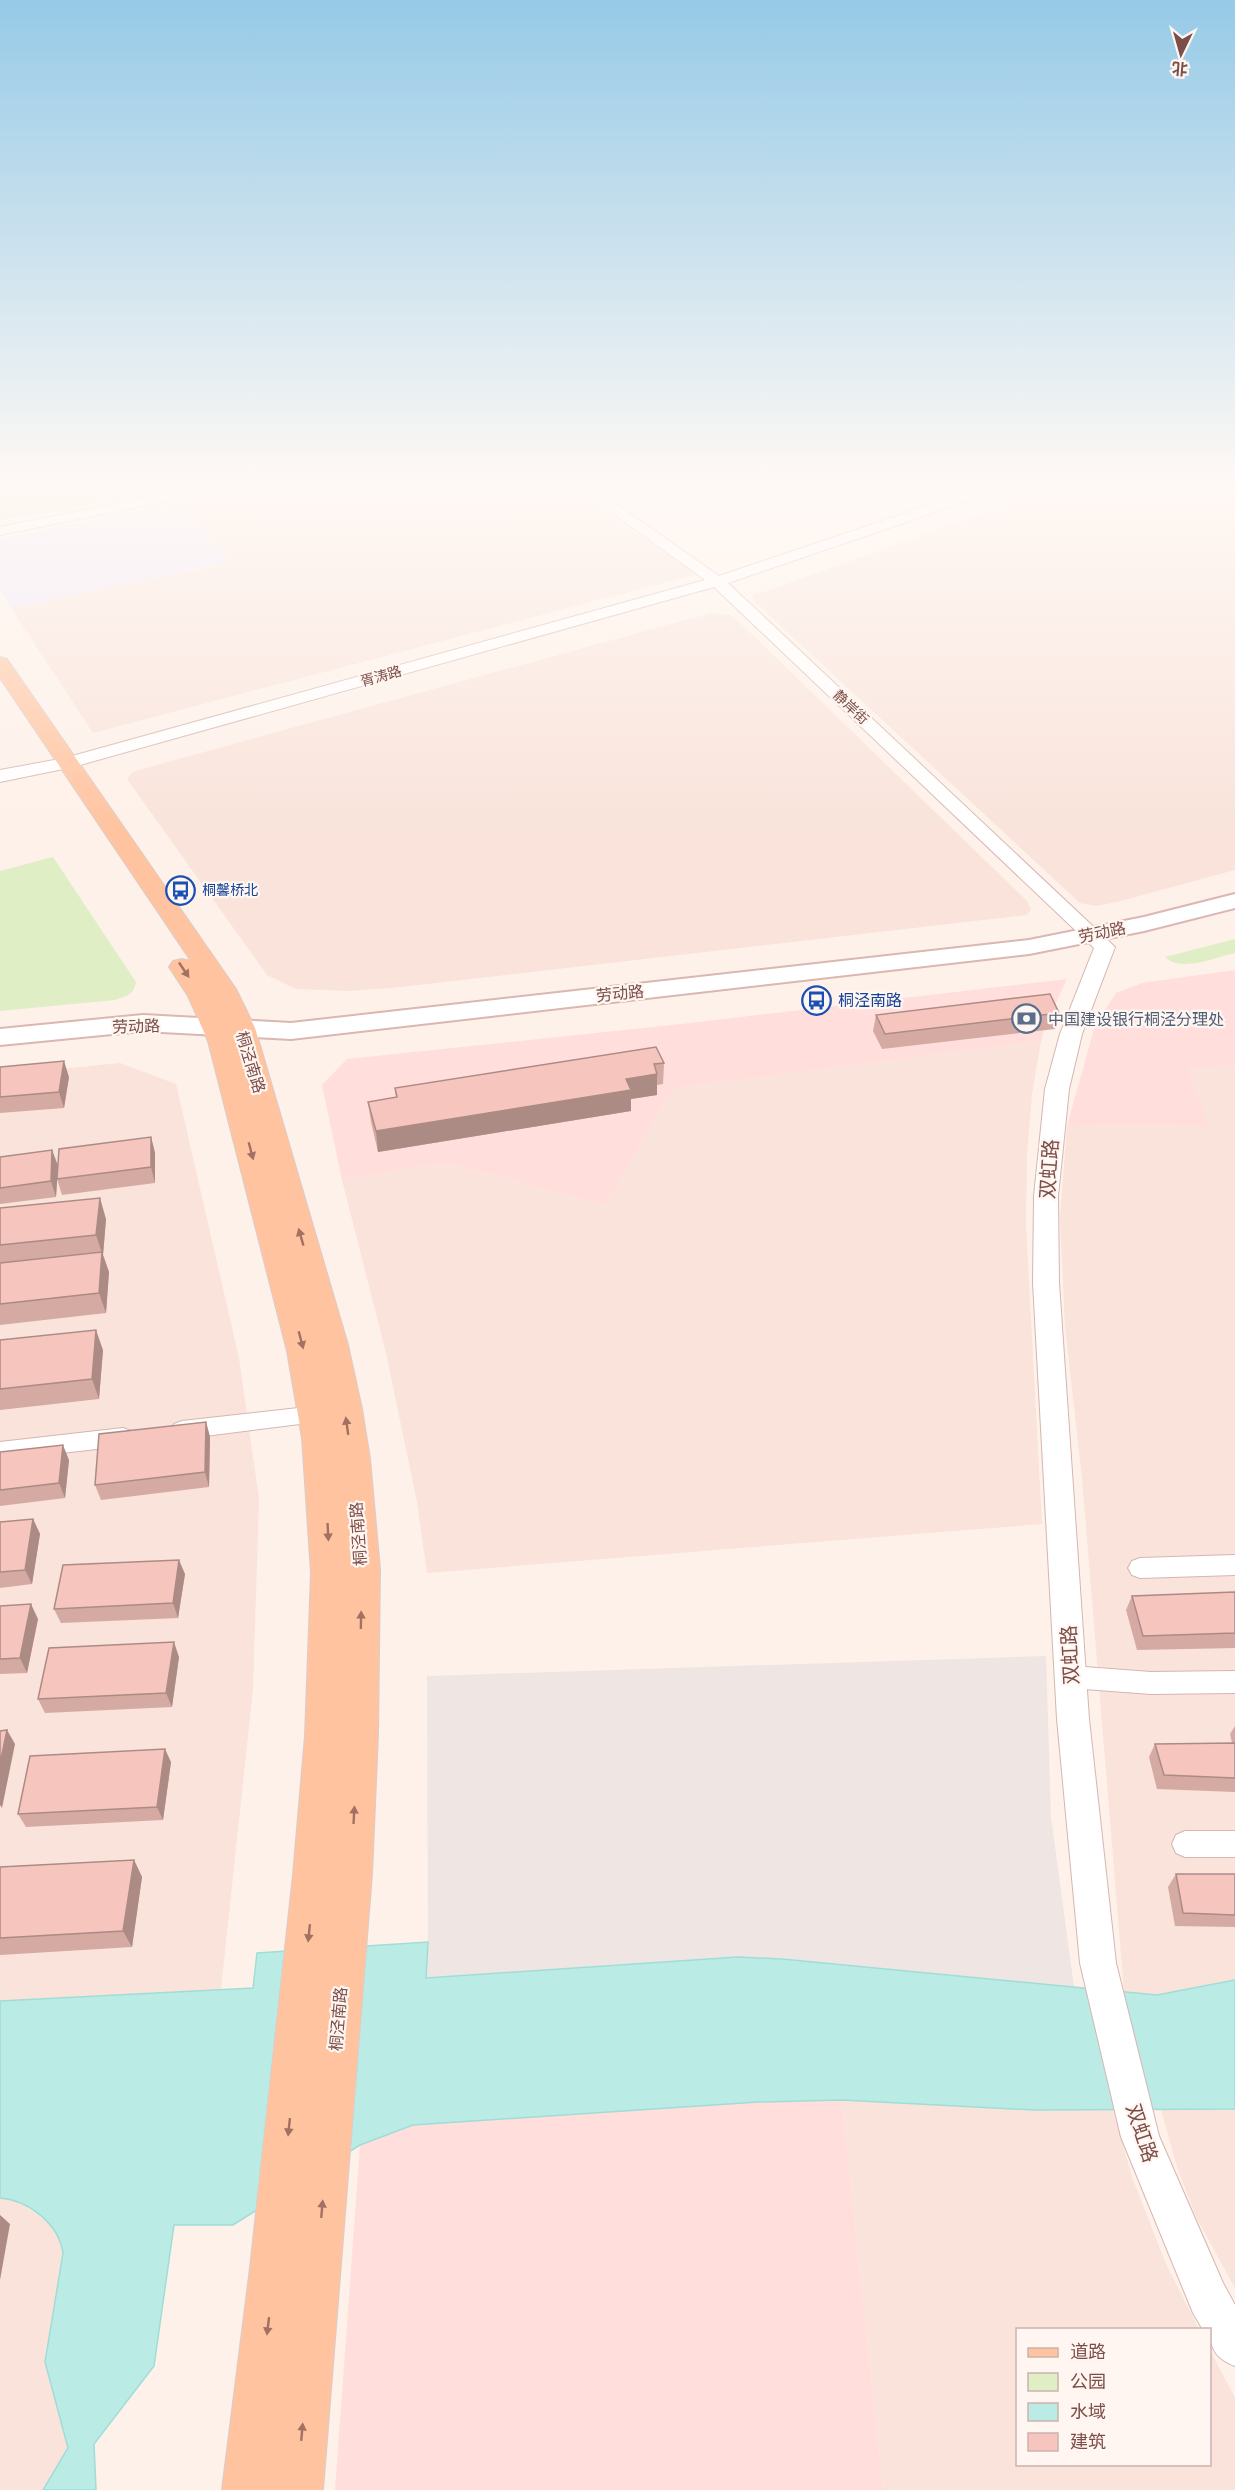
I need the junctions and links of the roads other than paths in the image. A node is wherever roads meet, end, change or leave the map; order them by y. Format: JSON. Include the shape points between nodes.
{"nodes":[{"id":1,"x":645,"y":602,"type":"edge"},
{"id":2,"x":739,"y":602,"type":"edge"},
{"id":3,"x":0,"y":663,"type":"edge"},
{"id":4,"x":0,"y":694,"type":"edge"},
{"id":5,"x":57,"y":765,"type":"junction"},
{"id":6,"x":0,"y":776,"type":"edge"},
{"id":7,"x":1235,"y":901,"type":"edge"},
{"id":8,"x":1235,"y":917,"type":"edge"},
{"id":9,"x":1099,"y":940,"type":"junction"},
{"id":10,"x":231,"y":1035,"type":"junction"},
{"id":11,"x":0,"y":1037,"type":"edge"},
{"id":12,"x":0,"y":1052,"type":"edge"},
{"id":13,"x":316,"y":1414,"type":"junction"},
{"id":14,"x":164,"y":1432,"type":"edge"},
{"id":15,"x":141,"y":1435,"type":"edge"},
{"id":16,"x":0,"y":1451,"type":"edge"},
{"id":17,"x":1235,"y":1565,"type":"edge"},
{"id":18,"x":1140,"y":1568,"type":"dead end"},
{"id":19,"x":1071,"y":1677,"type":"junction"},
{"id":20,"x":1235,"y":1682,"type":"edge"},
{"id":21,"x":1185,"y":1844,"type":"dead end"},
{"id":22,"x":1235,"y":1844,"type":"edge"},
{"id":23,"x":332,"y":1874,"type":"junction"},
{"id":24,"x":296,"y":2268,"type":"junction"},
{"id":25,"x":1235,"y":2344,"type":"edge"},
{"id":26,"x":249,"y":2490,"type":"edge"},
{"id":27,"x":296,"y":2490,"type":"edge"}],
"edges":[{"from":1,"to":5,"type":"street","name":"胥涛路"},
{"from":2,"to":9,"type":"street","name":"静岸街"},
{"from":3,"to":5,"type":"main road","name":"桐泾南路"},
{"from":4,"to":5,"type":"main road","name":"桐泾南路"},
{"from":5,"to":6,"type":"street","name":"胥涛路"},
{"from":5,"to":10,"type":"main road","name":"桐泾南路","via":[[201,996]]},
{"from":7,"to":9,"type":"main road","name":"劳动路"},
{"from":8,"to":9,"type":"main road","name":"劳动路"},
{"from":9,"to":10,"type":"main road","name":"劳动路","via":[[1014,962],[294,1046]]},
{"from":9,"to":19,"type":"street","name":"双虹路","via":[[1057,1089],[1047,1185],[1046,1283]]},
{"from":10,"to":11,"type":"main road","name":"劳动路","via":[[143,1023]]},
{"from":10,"to":12,"type":"main road","name":"劳动路","via":[[154,1037]]},
{"from":10,"to":13,"type":"main road","name":"桐泾南路","one_way":true},
{"from":23,"to":10,"type":"main road","name":"桐泾南路","one_way":true,"via":[[358,1734],[361,1569],[352,1459],[331,1345]]},
{"from":13,"to":14,"type":"street"},
{"from":13,"to":23,"type":"main road","name":"桐泾南路","one_way":true,"via":[[330,1573],[325,1736]]},
{"from":15,"to":16,"type":"street"},
{"from":17,"to":18,"type":"street"},
{"from":19,"to":20,"type":"street","via":[[1151,1683]]},
{"from":19,"to":25,"type":"street","name":"双虹路","via":[[1098,1963],[1136,2121],[1208,2298]]},
{"from":21,"to":22,"type":"street"},
{"from":23,"to":24,"type":"main road","name":"桐泾南路"},
{"from":24,"to":26,"type":"main road","name":"桐泾南路","one_way":true},
{"from":27,"to":24,"type":"main road","name":"桐泾南路","one_way":true}]}
